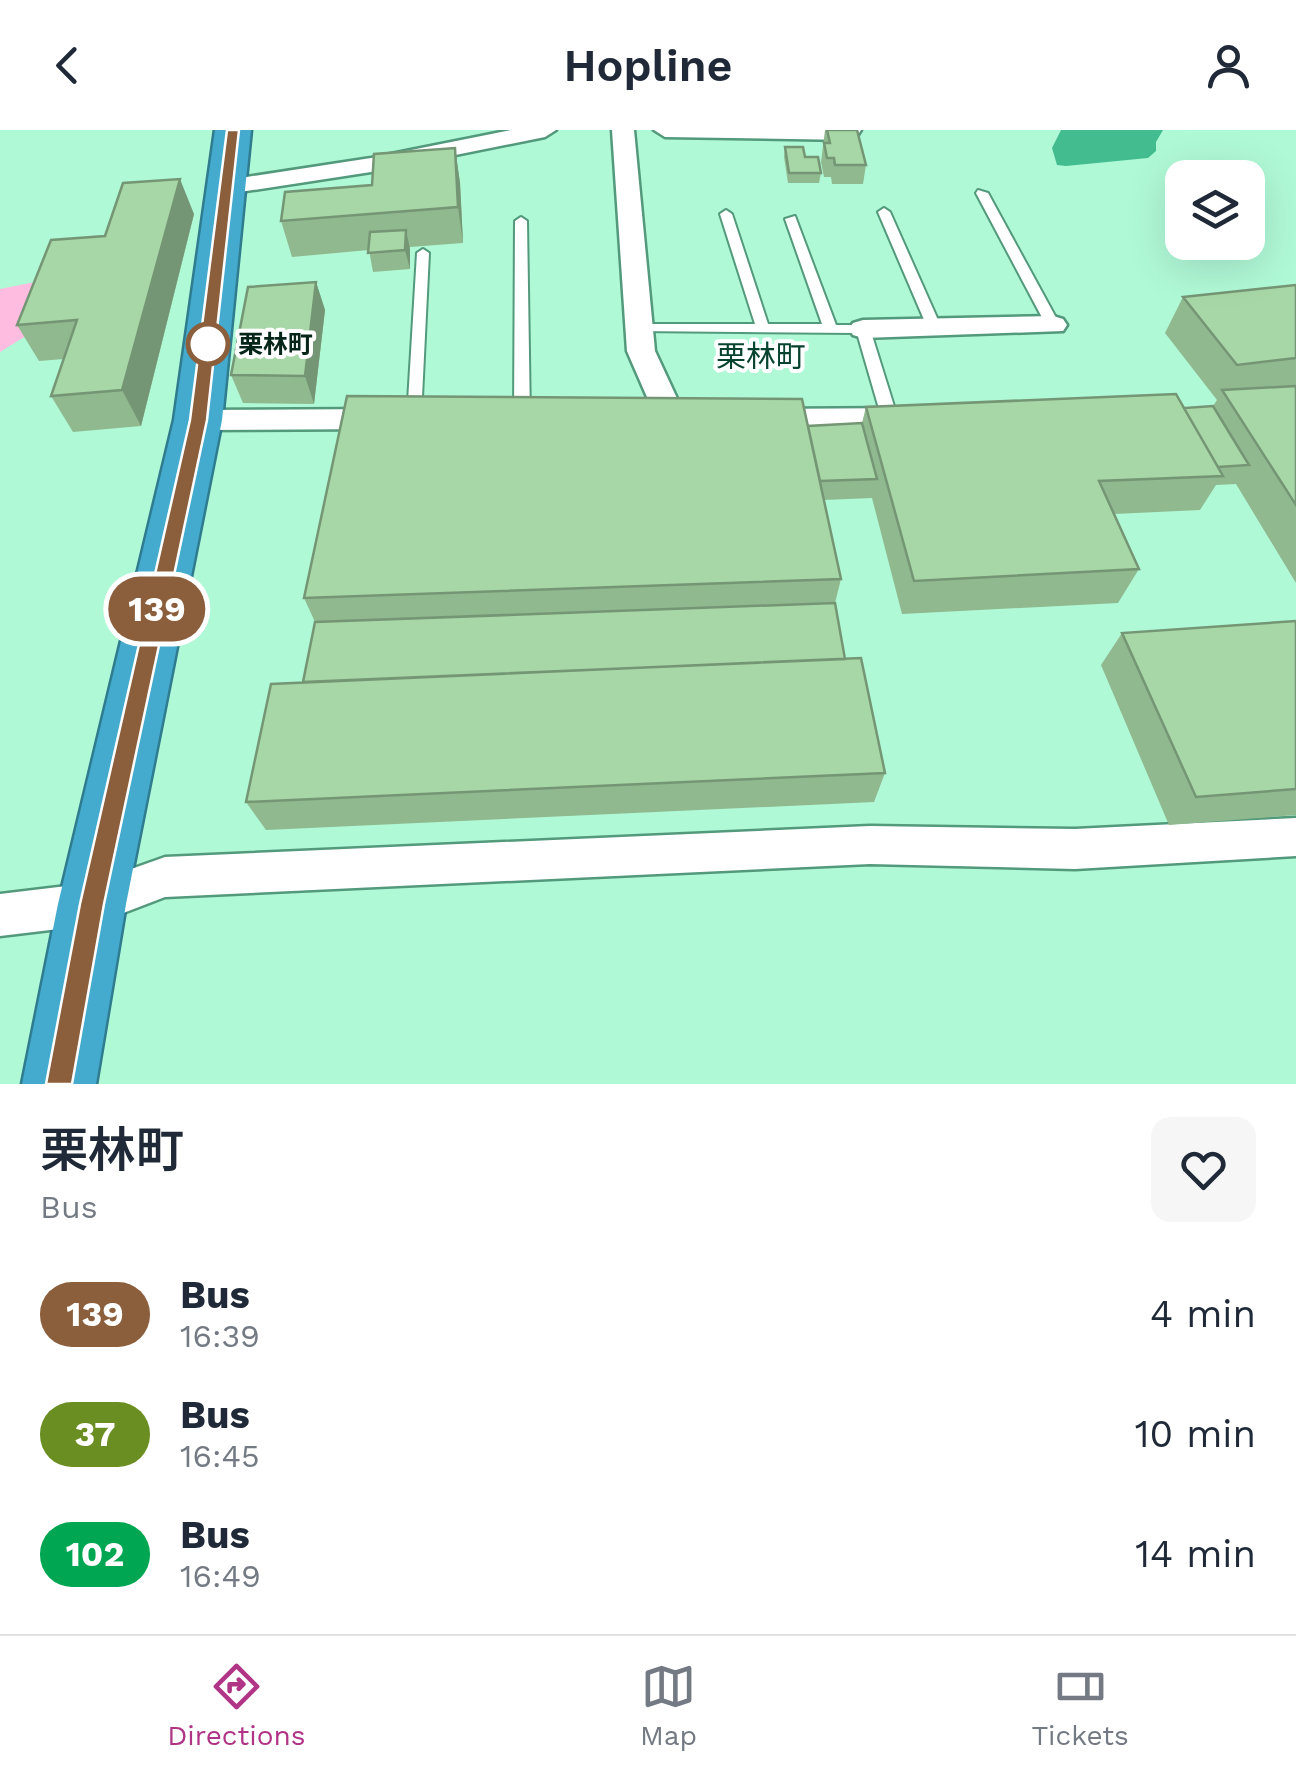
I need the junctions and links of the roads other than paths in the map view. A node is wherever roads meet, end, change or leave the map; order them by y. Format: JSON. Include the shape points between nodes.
{"nodes":[{"id":1,"x":233,"y":130,"type":"edge"},
{"id":2,"x":545,"y":130,"type":"edge"},
{"id":3,"x":623,"y":130,"type":"edge"},
{"id":4,"x":665,"y":130,"type":"edge"},
{"id":5,"x":850,"y":130,"type":"edge"},
{"id":6,"x":227,"y":187,"type":"junction"},
{"id":7,"x":982,"y":193,"type":"dead end"},
{"id":8,"x":884,"y":212,"type":"dead end"},
{"id":9,"x":726,"y":214,"type":"dead end"},
{"id":10,"x":791,"y":219,"type":"dead end"},
{"id":11,"x":521,"y":221,"type":"dead end"},
{"id":12,"x":422,"y":253,"type":"dead end"},
{"id":13,"x":1053,"y":324,"type":"joint"},
{"id":14,"x":639,"y":328,"type":"junction"},
{"id":15,"x":763,"y":329,"type":"junction"},
{"id":16,"x":832,"y":329,"type":"junction"},
{"id":17,"x":935,"y":329,"type":"junction"},
{"id":18,"x":863,"y":330,"type":"junction"},
{"id":19,"x":414,"y":418,"type":"junction"},
{"id":20,"x":890,"y":418,"type":"junction"},
{"id":21,"x":935,"y":418,"type":"edge"},
{"id":22,"x":450,"y":419,"type":"edge"},
{"id":23,"x":198,"y":420,"type":"junction"},
{"id":24,"x":486,"y":420,"type":"edge"},
{"id":25,"x":522,"y":420,"type":"junction"},
{"id":26,"x":560,"y":420,"type":"edge"},
{"id":27,"x":634,"y":420,"type":"edge"},
{"id":28,"x":672,"y":420,"type":"junction"},
{"id":29,"x":1296,"y":837,"type":"edge"},
{"id":30,"x":92,"y":904,"type":"junction"},
{"id":31,"x":0,"y":914,"type":"edge"},
{"id":32,"x":59,"y":1084,"type":"edge"}],
"edges":[{"from":1,"to":6,"type":"highway"},
{"from":2,"to":6,"type":"street"},
{"from":3,"to":14,"type":"street"},
{"from":4,"to":5,"type":"street"},
{"from":6,"to":23,"type":"highway"},
{"from":7,"to":13,"type":"lane"},
{"from":8,"to":17,"type":"lane"},
{"from":9,"to":15,"type":"lane"},
{"from":10,"to":16,"type":"lane"},
{"from":11,"to":25,"type":"lane"},
{"from":12,"to":19,"type":"lane"},
{"from":13,"to":17,"type":"street"},
{"from":14,"to":15,"type":"lane"},
{"from":14,"to":28,"type":"street","via":[[640,351]]},
{"from":15,"to":16,"type":"lane"},
{"from":16,"to":18,"type":"lane"},
{"from":17,"to":18,"type":"street"},
{"from":18,"to":20,"type":"lane"},
{"from":19,"to":22,"type":"street"},
{"from":19,"to":23,"type":"street"},
{"from":20,"to":21,"type":"street"},
{"from":20,"to":28,"type":"street"},
{"from":23,"to":30,"type":"highway"},
{"from":24,"to":25,"type":"street"},
{"from":25,"to":26,"type":"street"},
{"from":27,"to":28,"type":"street"},
{"from":29,"to":30,"type":"street","via":[[1074,849],[870,844],[165,877]]},
{"from":30,"to":31,"type":"street"},
{"from":30,"to":32,"type":"highway"}]}
